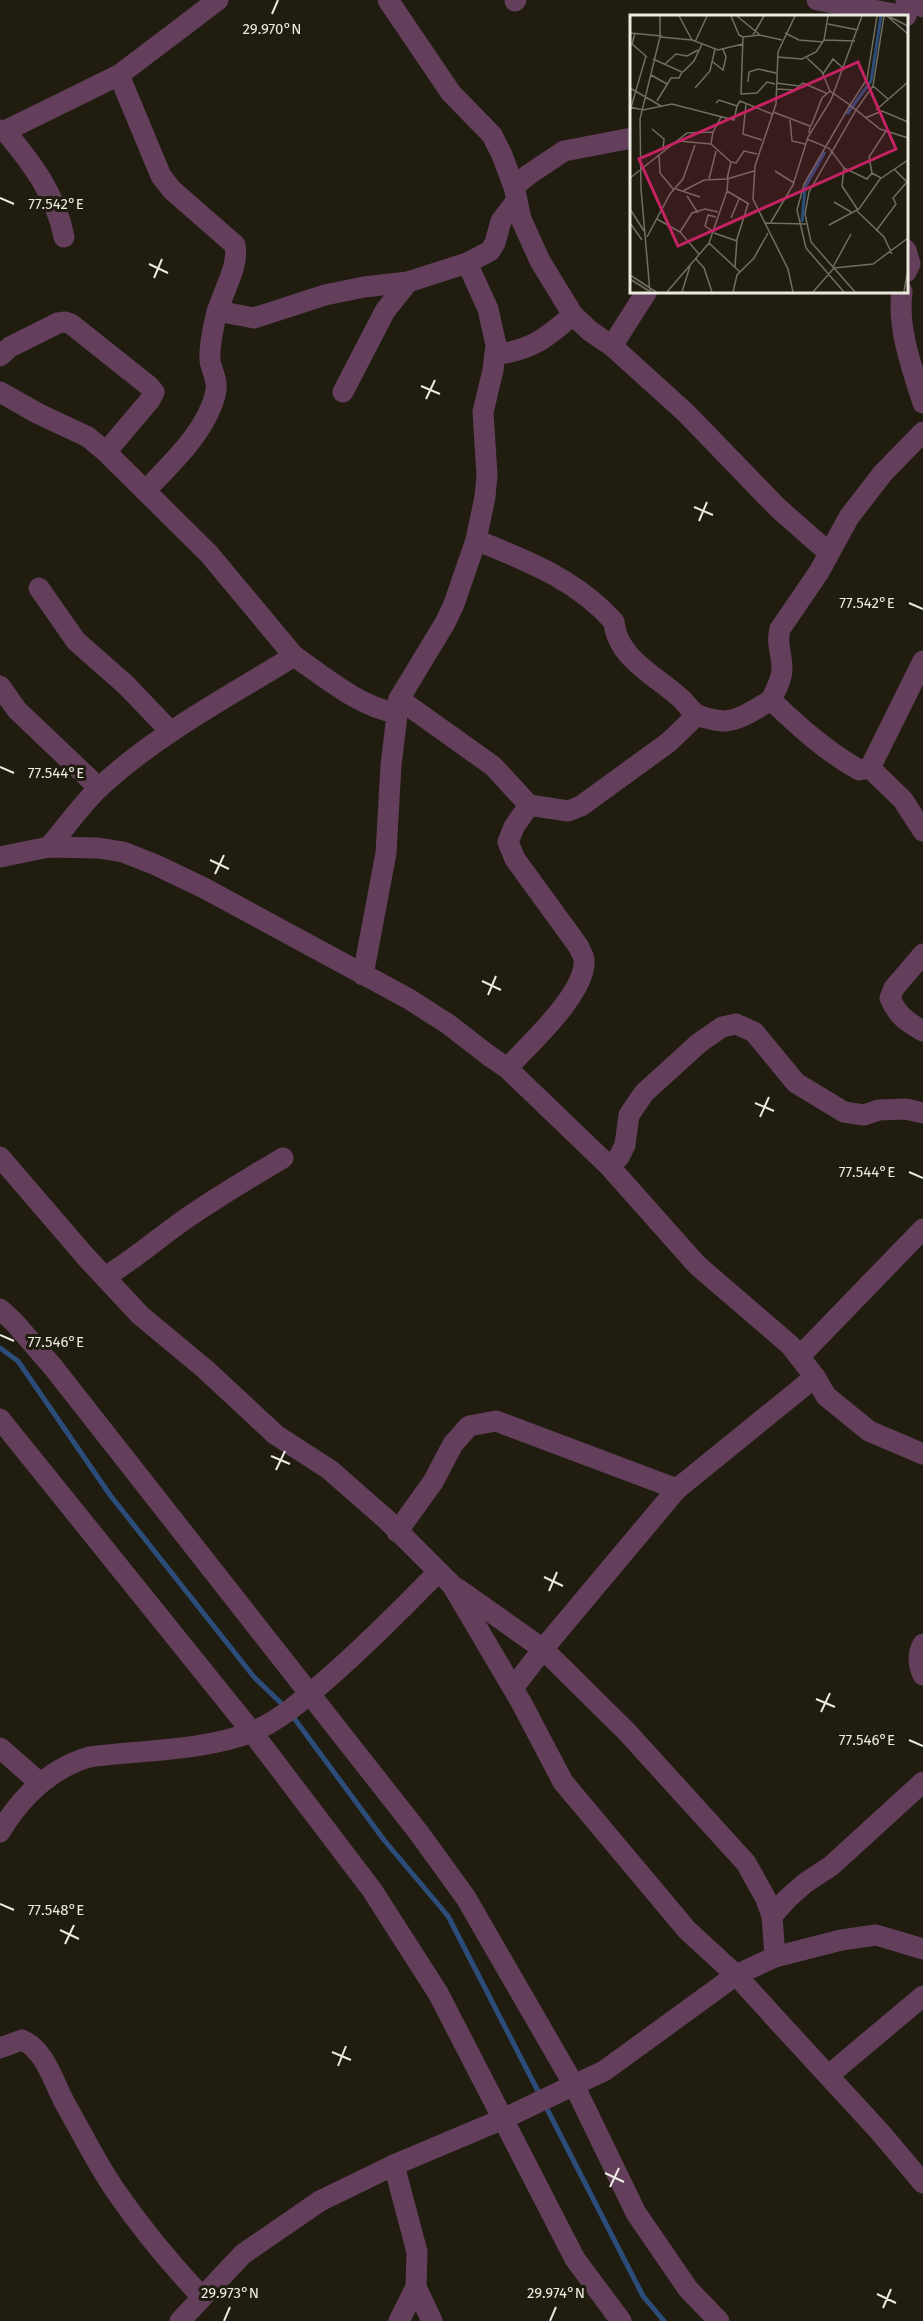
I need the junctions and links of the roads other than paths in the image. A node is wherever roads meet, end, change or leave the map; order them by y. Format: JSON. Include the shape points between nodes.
{"nodes":[{"id":1,"x":218,"y":0,"type":"edge"},
{"id":2,"x":388,"y":0,"type":"edge"},
{"id":3,"x":817,"y":0,"type":"edge"},
{"id":4,"x":906,"y":0,"type":"edge"},
{"id":5,"x":868,"y":4,"type":"edge"},
{"id":6,"x":923,"y":7,"type":"edge"},
{"id":7,"x":826,"y":15,"type":"edge"},
{"id":8,"x":900,"y":15,"type":"edge"},
{"id":9,"x":908,"y":18,"type":"edge"},
{"id":10,"x":923,"y":24,"type":"edge"},
{"id":11,"x":119,"y":75,"type":"junction"},
{"id":12,"x":2,"y":130,"type":"edge"},
{"id":13,"x":630,"y":138,"type":"edge"},
{"id":14,"x":516,"y":194,"type":"junction"},
{"id":15,"x":64,"y":237,"type":"dead end"},
{"id":16,"x":908,"y":246,"type":"edge"},
{"id":17,"x":923,"y":251,"type":"edge"},
{"id":18,"x":467,"y":263,"type":"junction"},
{"id":19,"x":408,"y":282,"type":"junction"},
{"id":20,"x":646,"y":292,"type":"edge"},
{"id":21,"x":902,"y":292,"type":"edge"},
{"id":22,"x":217,"y":311,"type":"junction"},
{"id":23,"x":573,"y":315,"type":"junction"},
{"id":24,"x":612,"y":346,"type":"junction"},
{"id":25,"x":495,"y":355,"type":"junction"},
{"id":26,"x":0,"y":356,"type":"edge"},
{"id":27,"x":0,"y":392,"type":"edge"},
{"id":28,"x":343,"y":392,"type":"dead end"},
{"id":29,"x":923,"y":403,"type":"edge"},
{"id":30,"x":923,"y":432,"type":"edge"},
{"id":31,"x":106,"y":452,"type":"junction"},
{"id":32,"x":145,"y":491,"type":"junction"},
{"id":33,"x":476,"y":540,"type":"junction"},
{"id":34,"x":828,"y":552,"type":"junction"},
{"id":35,"x":39,"y":588,"type":"dead end"},
{"id":36,"x":294,"y":656,"type":"junction"},
{"id":37,"x":923,"y":661,"type":"edge"},
{"id":38,"x":0,"y":687,"type":"edge"},
{"id":39,"x":771,"y":700,"type":"junction"},
{"id":40,"x":398,"y":706,"type":"junction"},
{"id":41,"x":697,"y":715,"type":"junction"},
{"id":42,"x":171,"y":732,"type":"junction"},
{"id":43,"x":870,"y":768,"type":"junction"},
{"id":44,"x":99,"y":788,"type":"junction"},
{"id":45,"x":529,"y":805,"type":"junction"},
{"id":46,"x":923,"y":831,"type":"edge"},
{"id":47,"x":50,"y":847,"type":"junction"},
{"id":48,"x":0,"y":857,"type":"edge"},
{"id":49,"x":923,"y":954,"type":"edge"},
{"id":50,"x":363,"y":975,"type":"junction"},
{"id":51,"x":923,"y":1031,"type":"edge"},
{"id":52,"x":507,"y":1068,"type":"junction"},
{"id":53,"x":923,"y":1113,"type":"edge"},
{"id":54,"x":0,"y":1157,"type":"edge"},
{"id":55,"x":283,"y":1158,"type":"dead end"},
{"id":56,"x":609,"y":1166,"type":"junction"},
{"id":57,"x":923,"y":1229,"type":"edge"},
{"id":58,"x":105,"y":1277,"type":"junction"},
{"id":59,"x":0,"y":1309,"type":"edge"},
{"id":60,"x":800,"y":1356,"type":"junction"},
{"id":61,"x":815,"y":1377,"type":"junction"},
{"id":62,"x":0,"y":1419,"type":"edge"},
{"id":63,"x":923,"y":1454,"type":"edge"},
{"id":64,"x":677,"y":1489,"type":"junction"},
{"id":65,"x":398,"y":1532,"type":"junction"},
{"id":66,"x":445,"y":1579,"type":"junction"},
{"id":67,"x":923,"y":1644,"type":"edge"},
{"id":68,"x":543,"y":1649,"type":"junction"},
{"id":69,"x":923,"y":1675,"type":"edge"},
{"id":70,"x":513,"y":1688,"type":"junction"},
{"id":71,"x":310,"y":1694,"type":"junction"},
{"id":72,"x":252,"y":1732,"type":"junction"},
{"id":73,"x":0,"y":1748,"type":"edge"},
{"id":74,"x":923,"y":1782,"type":"edge"},
{"id":75,"x":40,"y":1783,"type":"junction"},
{"id":76,"x":0,"y":1832,"type":"edge"},
{"id":77,"x":772,"y":1917,"type":"junction"},
{"id":78,"x":923,"y":1949,"type":"edge"},
{"id":79,"x":775,"y":1957,"type":"junction"},
{"id":80,"x":736,"y":1976,"type":"junction"},
{"id":81,"x":923,"y":1996,"type":"edge"},
{"id":82,"x":0,"y":2048,"type":"edge"},
{"id":83,"x":829,"y":2075,"type":"junction"},
{"id":84,"x":568,"y":2088,"type":"junction"},
{"id":85,"x":512,"y":2116,"type":"junction"},
{"id":86,"x":394,"y":2165,"type":"junction"},
{"id":87,"x":920,"y":2173,"type":"edge"},
{"id":88,"x":416,"y":2287,"type":"junction"},
{"id":89,"x":202,"y":2297,"type":"junction"},
{"id":90,"x":180,"y":2321,"type":"edge"},
{"id":91,"x":399,"y":2321,"type":"edge"},
{"id":92,"x":432,"y":2321,"type":"edge"},
{"id":93,"x":621,"y":2321,"type":"edge"},
{"id":94,"x":719,"y":2321,"type":"edge"}],
"edges":[{"from":1,"to":11,"type":"street"},
{"from":2,"to":14,"type":"street","via":[[451,93],[492,135]]},
{"from":3,"to":5,"type":"street"},
{"from":3,"to":7,"type":"street"},
{"from":4,"to":6,"type":"street"},
{"from":5,"to":8,"type":"street"},
{"from":9,"to":10,"type":"street"},
{"from":11,"to":12,"type":"street"},
{"from":11,"to":22,"type":"street","via":[[161,176],[235,245],[236,262]]},
{"from":12,"to":15,"type":"street","via":[[42,178],[62,223]]},
{"from":13,"to":14,"type":"street","via":[[564,151],[528,175]]},
{"from":14,"to":18,"type":"street","via":[[490,251]]},
{"from":14,"to":23,"type":"street","via":[[521,219],[540,261]]},
{"from":16,"to":17,"type":"street"},
{"from":18,"to":19,"type":"street"},
{"from":18,"to":25,"type":"street","via":[[488,309]]},
{"from":19,"to":22,"type":"street","via":[[325,295],[254,318]]},
{"from":19,"to":28,"type":"street","via":[[385,311]]},
{"from":20,"to":24,"type":"street"},
{"from":21,"to":29,"type":"street","via":[[903,330]]},
{"from":22,"to":32,"type":"street","via":[[210,360],[216,391],[206,416],[184,448]]},
{"from":23,"to":24,"type":"street"},
{"from":23,"to":25,"type":"street","via":[[545,339],[519,352]]},
{"from":24,"to":34,"type":"street","via":[[686,412],[778,508]]},
{"from":25,"to":33,"type":"street","via":[[483,412],[487,475]]},
{"from":26,"to":31,"type":"street","via":[[10,347],[65,322],[149,386],[154,392],[150,400]]},
{"from":27,"to":31,"type":"street","via":[[88,438]]},
{"from":30,"to":34,"type":"street","via":[[884,473]]},
{"from":31,"to":32,"type":"street"},
{"from":32,"to":36,"type":"street","via":[[209,554]]},
{"from":33,"to":40,"type":"street","via":[[450,613]]},
{"from":33,"to":41,"type":"street","via":[[536,564],[566,582],[614,622],[616,637],[626,651]]},
{"from":34,"to":39,"type":"street","via":[[780,629],[777,639],[781,680]]},
{"from":35,"to":42,"type":"street","via":[[76,641]]},
{"from":36,"to":40,"type":"street","via":[[378,710]]},
{"from":36,"to":42,"type":"street"},
{"from":37,"to":43,"type":"street"},
{"from":38,"to":44,"type":"street","via":[[17,710]]},
{"from":39,"to":41,"type":"street","via":[[741,717],[724,721]]},
{"from":39,"to":43,"type":"street","via":[[805,733],[844,761],[859,770]]},
{"from":40,"to":45,"type":"street","via":[[493,766]]},
{"from":40,"to":50,"type":"street","via":[[386,853]]},
{"from":41,"to":45,"type":"street","via":[[669,742],[581,806],[568,811]]},
{"from":42,"to":44,"type":"street"},
{"from":43,"to":46,"type":"street","via":[[903,800]]},
{"from":44,"to":47,"type":"street"},
{"from":45,"to":52,"type":"street","via":[[508,842],[515,859],[579,947],[584,960],[576,989]]},
{"from":47,"to":48,"type":"street"},
{"from":47,"to":50,"type":"street","via":[[106,849],[148,862],[204,888]]},
{"from":49,"to":51,"type":"street","via":[[890,998],[905,1021]]},
{"from":50,"to":52,"type":"street","via":[[448,1024]]},
{"from":52,"to":56,"type":"street"},
{"from":53,"to":56,"type":"street","via":[[906,1109],[864,1115],[844,1112],[796,1083],[754,1032],[736,1024],[722,1027],[699,1043],[644,1093],[628,1115],[625,1145]]},
{"from":54,"to":58,"type":"street"},
{"from":55,"to":58,"type":"street","via":[[226,1192]]},
{"from":56,"to":60,"type":"street","via":[[698,1265]]},
{"from":57,"to":60,"type":"street"},
{"from":58,"to":65,"type":"street","via":[[140,1315],[276,1435],[330,1470]]},
{"from":59,"to":71,"type":"street","via":[[53,1367]]},
{"from":60,"to":61,"type":"street"},
{"from":61,"to":63,"type":"street","via":[[826,1396],[869,1431]]},
{"from":61,"to":64,"type":"street"},
{"from":62,"to":72,"type":"street"},
{"from":64,"to":65,"type":"street","via":[[496,1422],[479,1423],[469,1426],[453,1444],[433,1482]]},
{"from":64,"to":68,"type":"street"},
{"from":65,"to":66,"type":"street"},
{"from":66,"to":68,"type":"street"},
{"from":66,"to":70,"type":"street"},
{"from":66,"to":71,"type":"street"},
{"from":67,"to":69,"type":"street","via":[[919,1652]]},
{"from":68,"to":70,"type":"street"},
{"from":68,"to":77,"type":"street","via":[[627,1732],[746,1863]]},
{"from":70,"to":80,"type":"street","via":[[563,1782],[687,1930]]},
{"from":71,"to":72,"type":"street"},
{"from":71,"to":84,"type":"street","via":[[466,1898]]},
{"from":72,"to":75,"type":"street","via":[[226,1740],[89,1757]]},
{"from":72,"to":85,"type":"street","via":[[372,1890]]},
{"from":73,"to":75,"type":"street"},
{"from":74,"to":77,"type":"street","via":[[831,1866],[787,1899]]},
{"from":75,"to":76,"type":"street","via":[[20,1802]]},
{"from":77,"to":79,"type":"street"},
{"from":78,"to":79,"type":"street","via":[[876,1935]]},
{"from":79,"to":80,"type":"street"},
{"from":80,"to":83,"type":"street"},
{"from":80,"to":84,"type":"street","via":[[604,2071]]},
{"from":81,"to":83,"type":"street"},
{"from":82,"to":89,"type":"street","via":[[22,2040],[32,2045],[114,2189]]},
{"from":83,"to":87,"type":"street"},
{"from":84,"to":85,"type":"street"},
{"from":84,"to":94,"type":"street","via":[[636,2213],[688,2289]]},
{"from":85,"to":86,"type":"street"},
{"from":85,"to":93,"type":"street","via":[[575,2259]]},
{"from":86,"to":88,"type":"street","via":[[417,2252]]},
{"from":86,"to":89,"type":"street","via":[[320,2201],[253,2247]]},
{"from":88,"to":91,"type":"street"},
{"from":88,"to":92,"type":"street"},
{"from":89,"to":90,"type":"street"}]}
